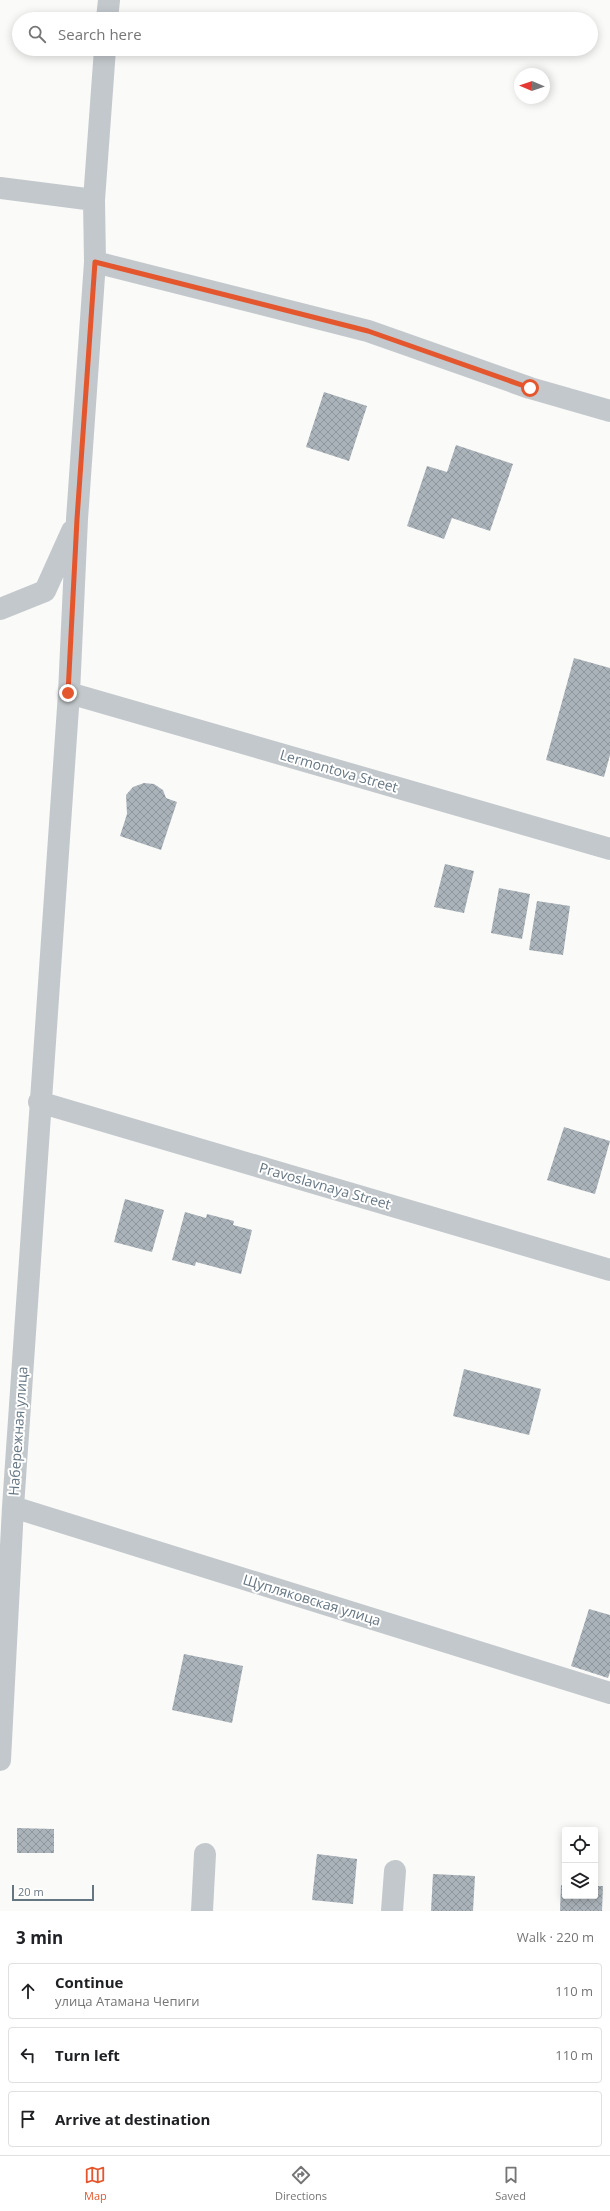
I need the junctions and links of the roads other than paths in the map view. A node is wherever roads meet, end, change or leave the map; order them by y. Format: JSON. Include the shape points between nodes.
{"nodes":[{"id":1,"x":109,"y":0,"type":"edge"},
{"id":2,"x":108,"y":12,"type":"edge"},
{"id":3,"x":104,"y":56,"type":"edge"},
{"id":4,"x":0,"y":188,"type":"edge"},
{"id":5,"x":94,"y":200,"type":"junction"},
{"id":6,"x":95,"y":262,"type":"junction"},
{"id":7,"x":610,"y":411,"type":"edge"},
{"id":8,"x":77,"y":519,"type":"junction"},
{"id":9,"x":0,"y":609,"type":"edge"},
{"id":10,"x":68,"y":693,"type":"junction"},
{"id":11,"x":610,"y":849,"type":"edge"},
{"id":12,"x":39,"y":1102,"type":"junction"},
{"id":13,"x":610,"y":1270,"type":"edge"},
{"id":14,"x":13,"y":1507,"type":"junction"},
{"id":15,"x":610,"y":1693,"type":"edge"},
{"id":16,"x":0,"y":1760,"type":"edge"},
{"id":17,"x":205,"y":1854,"type":"dead end"},
{"id":18,"x":395,"y":1871,"type":"dead end"},
{"id":19,"x":202,"y":1911,"type":"edge"},
{"id":20,"x":392,"y":1911,"type":"edge"}],
"edges":[{"from":1,"to":2,"type":"street"},
{"from":3,"to":5,"type":"street","name":"Набережная улица"},
{"from":4,"to":5,"type":"street"},
{"from":5,"to":6,"type":"street","name":"Набережная улица"},
{"from":6,"to":7,"type":"street","via":[[368,331],[530,388]]},
{"from":6,"to":8,"type":"street","name":"Набережная улица"},
{"from":8,"to":9,"type":"street","via":[[45,590]]},
{"from":8,"to":10,"type":"street","name":"Набережная улица"},
{"from":10,"to":11,"type":"street","name":"Lermontova Street"},
{"from":10,"to":12,"type":"street","name":"Набережная улица"},
{"from":12,"to":13,"type":"street","name":"Pravoslavnaya Street"},
{"from":12,"to":14,"type":"street","name":"Набережная улица"},
{"from":14,"to":15,"type":"street","name":"Щупляковская улица"},
{"from":14,"to":16,"type":"street","name":"Набережная улица"},
{"from":17,"to":19,"type":"street"},
{"from":18,"to":20,"type":"street"}]}
